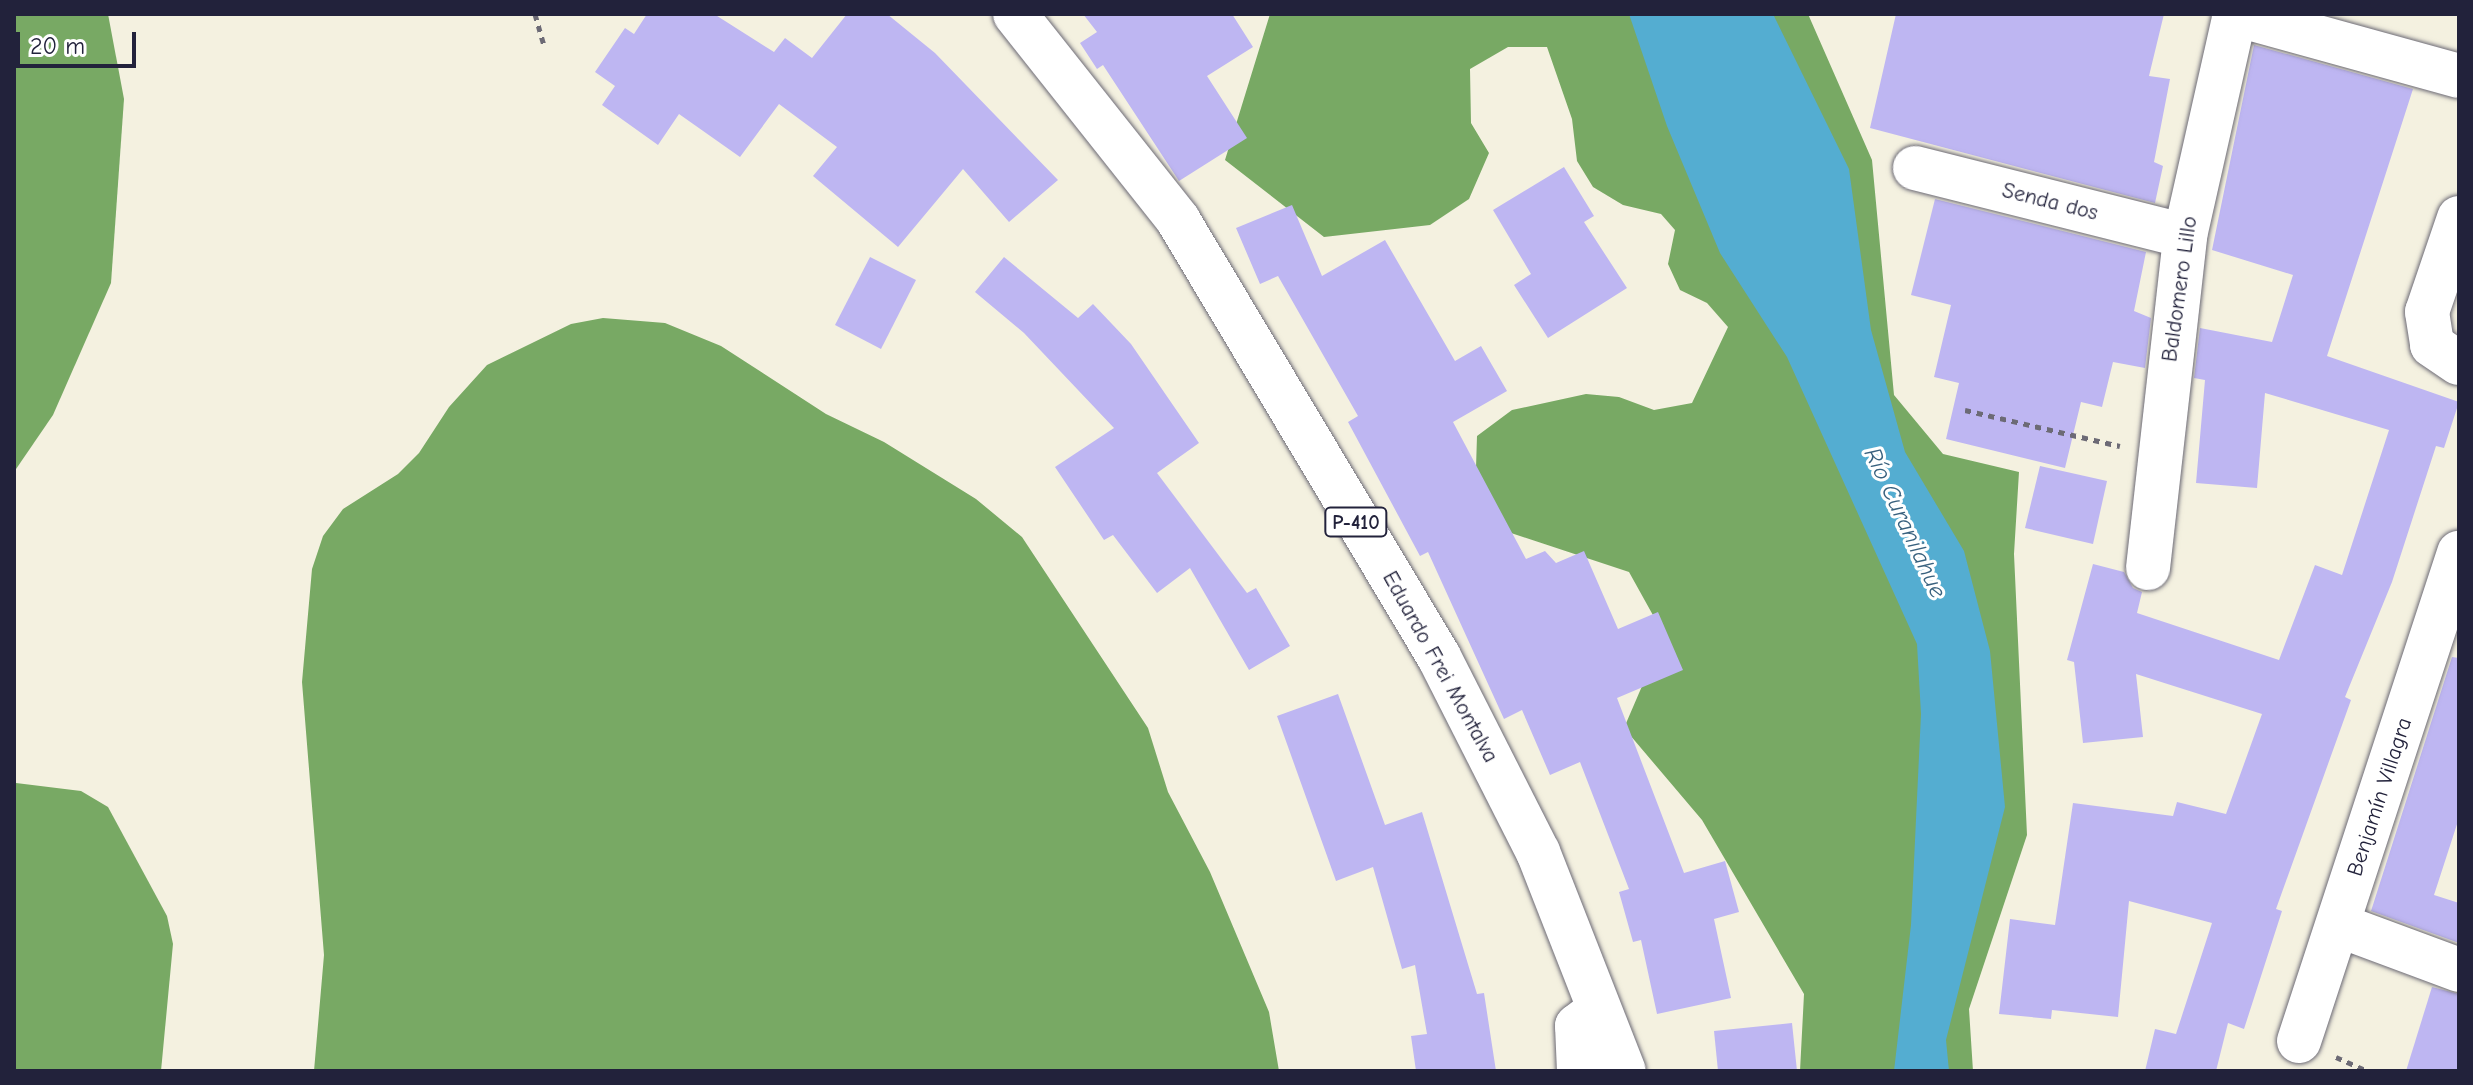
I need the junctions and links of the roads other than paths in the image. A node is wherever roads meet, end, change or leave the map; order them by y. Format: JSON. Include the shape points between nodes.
{"nodes":[{"id":1,"x":1015,"y":14,"type":"edge"},
{"id":2,"x":2235,"y":14,"type":"edge"},
{"id":3,"x":2459,"y":76,"type":"edge"},
{"id":4,"x":1915,"y":168,"type":"dead end"},
{"id":5,"x":2459,"y":218,"type":"edge"},
{"id":6,"x":2185,"y":236,"type":"junction"},
{"id":7,"x":2445,"y":354,"type":"edge"},
{"id":8,"x":2148,"y":568,"type":"dead end"},
{"id":9,"x":2455,"y":577,"type":"edge"},
{"id":10,"x":2338,"y":925,"type":"junction"},
{"id":11,"x":2459,"y":970,"type":"edge"},
{"id":12,"x":1598,"y":1010,"type":"junction"},
{"id":13,"x":2299,"y":1041,"type":"dead end"},
{"id":14,"x":1579,"y":1071,"type":"edge"},
{"id":15,"x":1624,"y":1071,"type":"edge"}],
"edges":[{"from":1,"to":12,"type":"street","name":"Eduardo Frei Montalva","number":"P-410","via":[[1178,220],[1439,657],[1538,852]]},
{"from":2,"to":3,"type":"street"},
{"from":2,"to":6,"type":"street","name":"Baldomero Lillo"},
{"from":4,"to":6,"type":"street","name":"Senda dos"},
{"from":5,"to":7,"type":"street","via":[[2427,312]]},
{"from":6,"to":8,"type":"street","name":"Baldomero Lillo"},
{"from":9,"to":10,"type":"street","name":"Benjamín Villagra"},
{"from":10,"to":11,"type":"street"},
{"from":10,"to":13,"type":"street","name":"Benjamín Villagra"},
{"from":12,"to":14,"type":"street","via":[[1577,1026]]},
{"from":12,"to":15,"type":"street","name":"Eduardo Frei Montalva","number":"P-410"}]}
